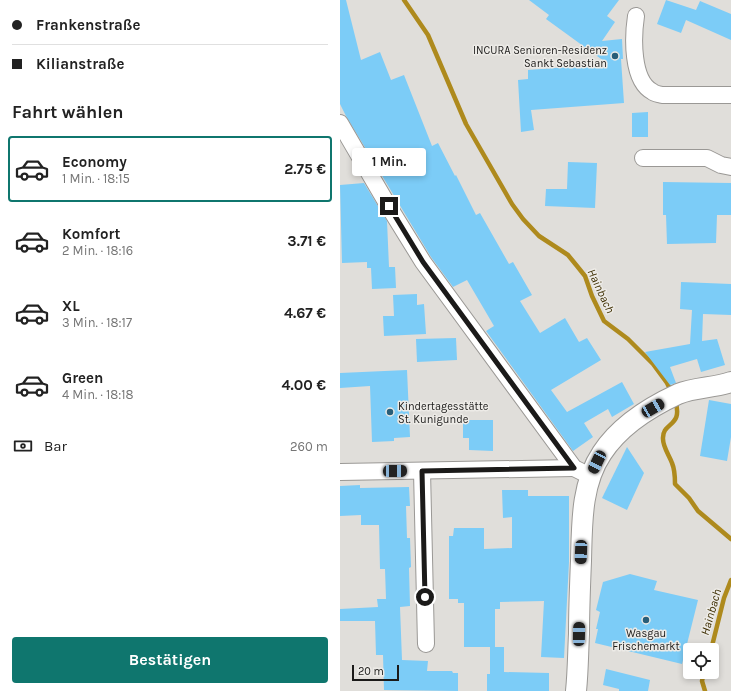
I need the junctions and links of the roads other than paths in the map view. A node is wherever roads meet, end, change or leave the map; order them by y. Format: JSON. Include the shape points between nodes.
{"nodes":[{"id":1,"x":636,"y":16,"type":"dead end"},
{"id":2,"x":731,"y":95,"type":"edge"},
{"id":3,"x":340,"y":123,"type":"edge"},
{"id":4,"x":642,"y":158,"type":"dead end"},
{"id":5,"x":731,"y":167,"type":"edge"},
{"id":6,"x":731,"y":382,"type":"edge"},
{"id":7,"x":422,"y":471,"type":"junction"},
{"id":8,"x":340,"y":472,"type":"edge"},
{"id":9,"x":582,"y":472,"type":"junction"},
{"id":10,"x":426,"y":644,"type":"dead end"},
{"id":11,"x":576,"y":691,"type":"edge"}],
"edges":[{"from":1,"to":2,"type":"street","via":[[636,67],[641,80],[653,93]]},
{"from":3,"to":9,"type":"street","via":[[423,262]]},
{"from":4,"to":5,"type":"street","via":[[707,158]]},
{"from":6,"to":9,"type":"main road","via":[[695,389],[674,397],[637,418]]},
{"from":7,"to":8,"type":"street"},
{"from":7,"to":9,"type":"street"},
{"from":7,"to":10,"type":"street"},
{"from":9,"to":11,"type":"main road","via":[[585,501]]}]}
